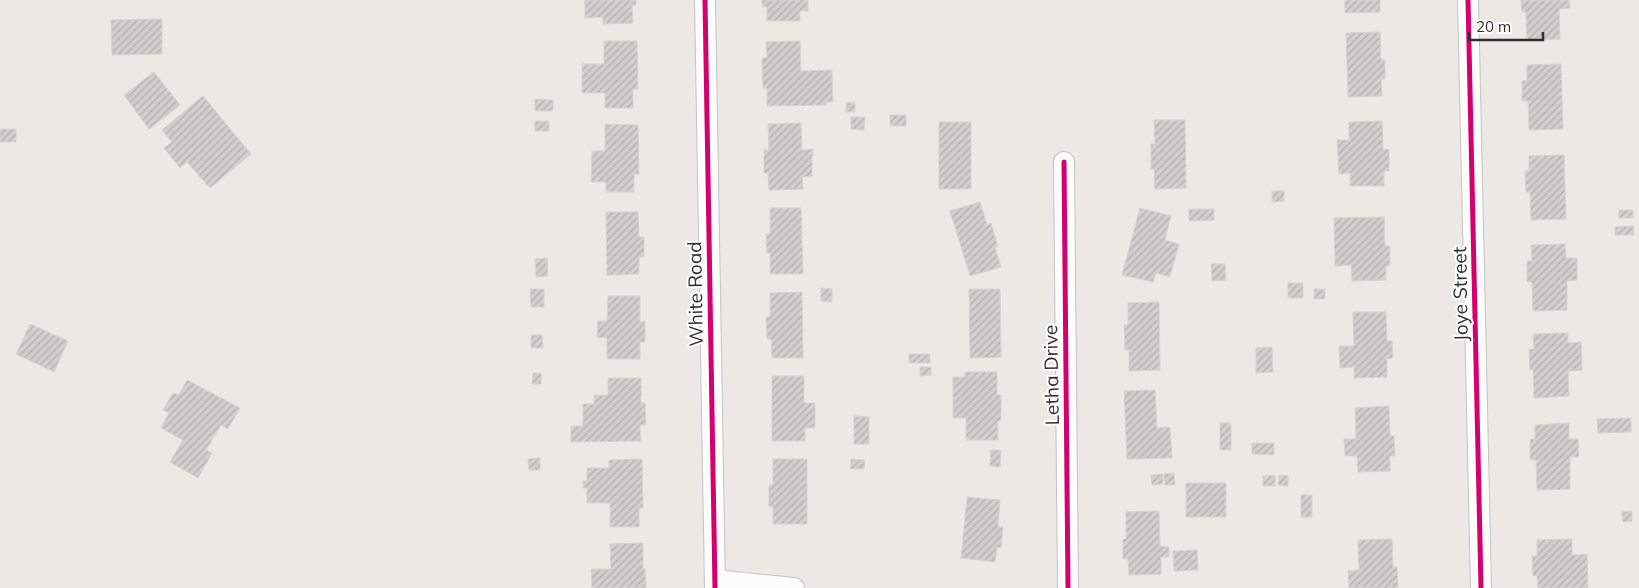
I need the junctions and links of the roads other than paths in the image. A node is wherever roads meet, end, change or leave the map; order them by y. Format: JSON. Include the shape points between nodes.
{"nodes":[{"id":1,"x":705,"y":0,"type":"edge"},
{"id":2,"x":1468,"y":0,"type":"edge"},
{"id":3,"x":1064,"y":162,"type":"dead end"},
{"id":4,"x":715,"y":584,"type":"edge"},
{"id":5,"x":794,"y":588,"type":"edge"},
{"id":6,"x":1068,"y":588,"type":"edge"},
{"id":7,"x":1481,"y":588,"type":"edge"}],
"edges":[{"from":1,"to":4,"type":"street","name":"White Road"},
{"from":2,"to":7,"type":"street","name":"Joye Street"},
{"from":3,"to":6,"type":"street","name":"Letha Drive"},
{"from":4,"to":5,"type":"street"}]}
